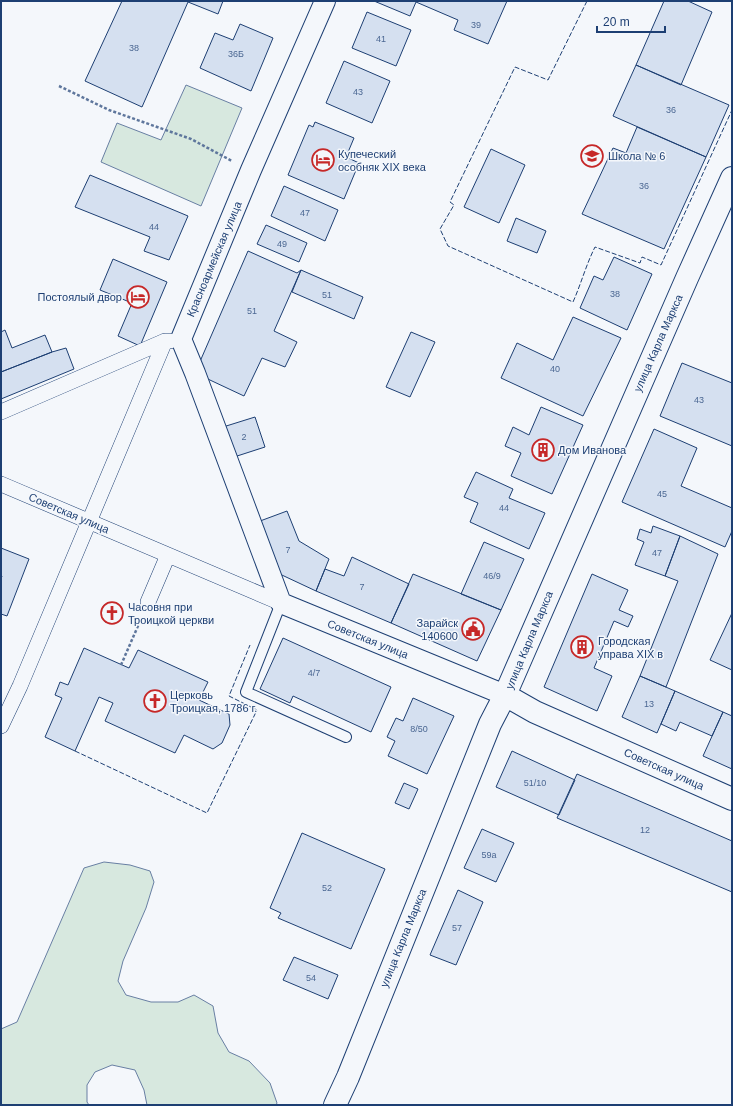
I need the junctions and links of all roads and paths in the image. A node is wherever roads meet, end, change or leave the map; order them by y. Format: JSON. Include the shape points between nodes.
{"nodes":[{"id":1,"x":324,"y":1,"type":"edge"},
{"id":2,"x":59,"y":86,"type":"dead end"},
{"id":3,"x":233,"y":162,"type":"dead end"},
{"id":4,"x":732,"y":178,"type":"edge"},
{"id":5,"x":173,"y":340,"type":"junction"},
{"id":6,"x":1,"y":412,"type":"edge"},
{"id":7,"x":1,"y":484,"type":"edge"},
{"id":8,"x":89,"y":522,"type":"junction"},
{"id":9,"x":168,"y":555,"type":"junction"},
{"id":10,"x":148,"y":602,"type":"joint"},
{"id":11,"x":281,"y":603,"type":"junction"},
{"id":12,"x":121,"y":665,"type":"dead end"},
{"id":13,"x":505,"y":695,"type":"junction"},
{"id":14,"x":1,"y":726,"type":"edge"},
{"id":15,"x":346,"y":737,"type":"dead end"},
{"id":16,"x":732,"y":799,"type":"edge"},
{"id":17,"x":335,"y":1105,"type":"edge"}],
"edges":[{"from":1,"to":5,"type":"street","name":"Красноармейская улица"},
{"from":2,"to":3,"type":"path","via":[[109,110],[192,139]]},
{"from":4,"to":13,"type":"street","name":"улица Карла Маркса"},
{"from":5,"to":6,"type":"street"},
{"from":5,"to":8,"type":"street"},
{"from":5,"to":11,"type":"street","via":[[195,373]]},
{"from":7,"to":8,"type":"street","name":"Советская улица"},
{"from":8,"to":9,"type":"street","name":"Советская улица"},
{"from":8,"to":14,"type":"street"},
{"from":9,"to":10,"type":"street"},
{"from":9,"to":11,"type":"street","name":"Советская улица"},
{"from":10,"to":12,"type":"path"},
{"from":11,"to":13,"type":"street","name":"Советская улица"},
{"from":11,"to":15,"type":"lane","via":[[246,692]]},
{"from":13,"to":16,"type":"street","name":"Советская улица","via":[[535,712]]},
{"from":13,"to":17,"type":"street","name":"улица Карла Маркса","via":[[490,724]]}]}
